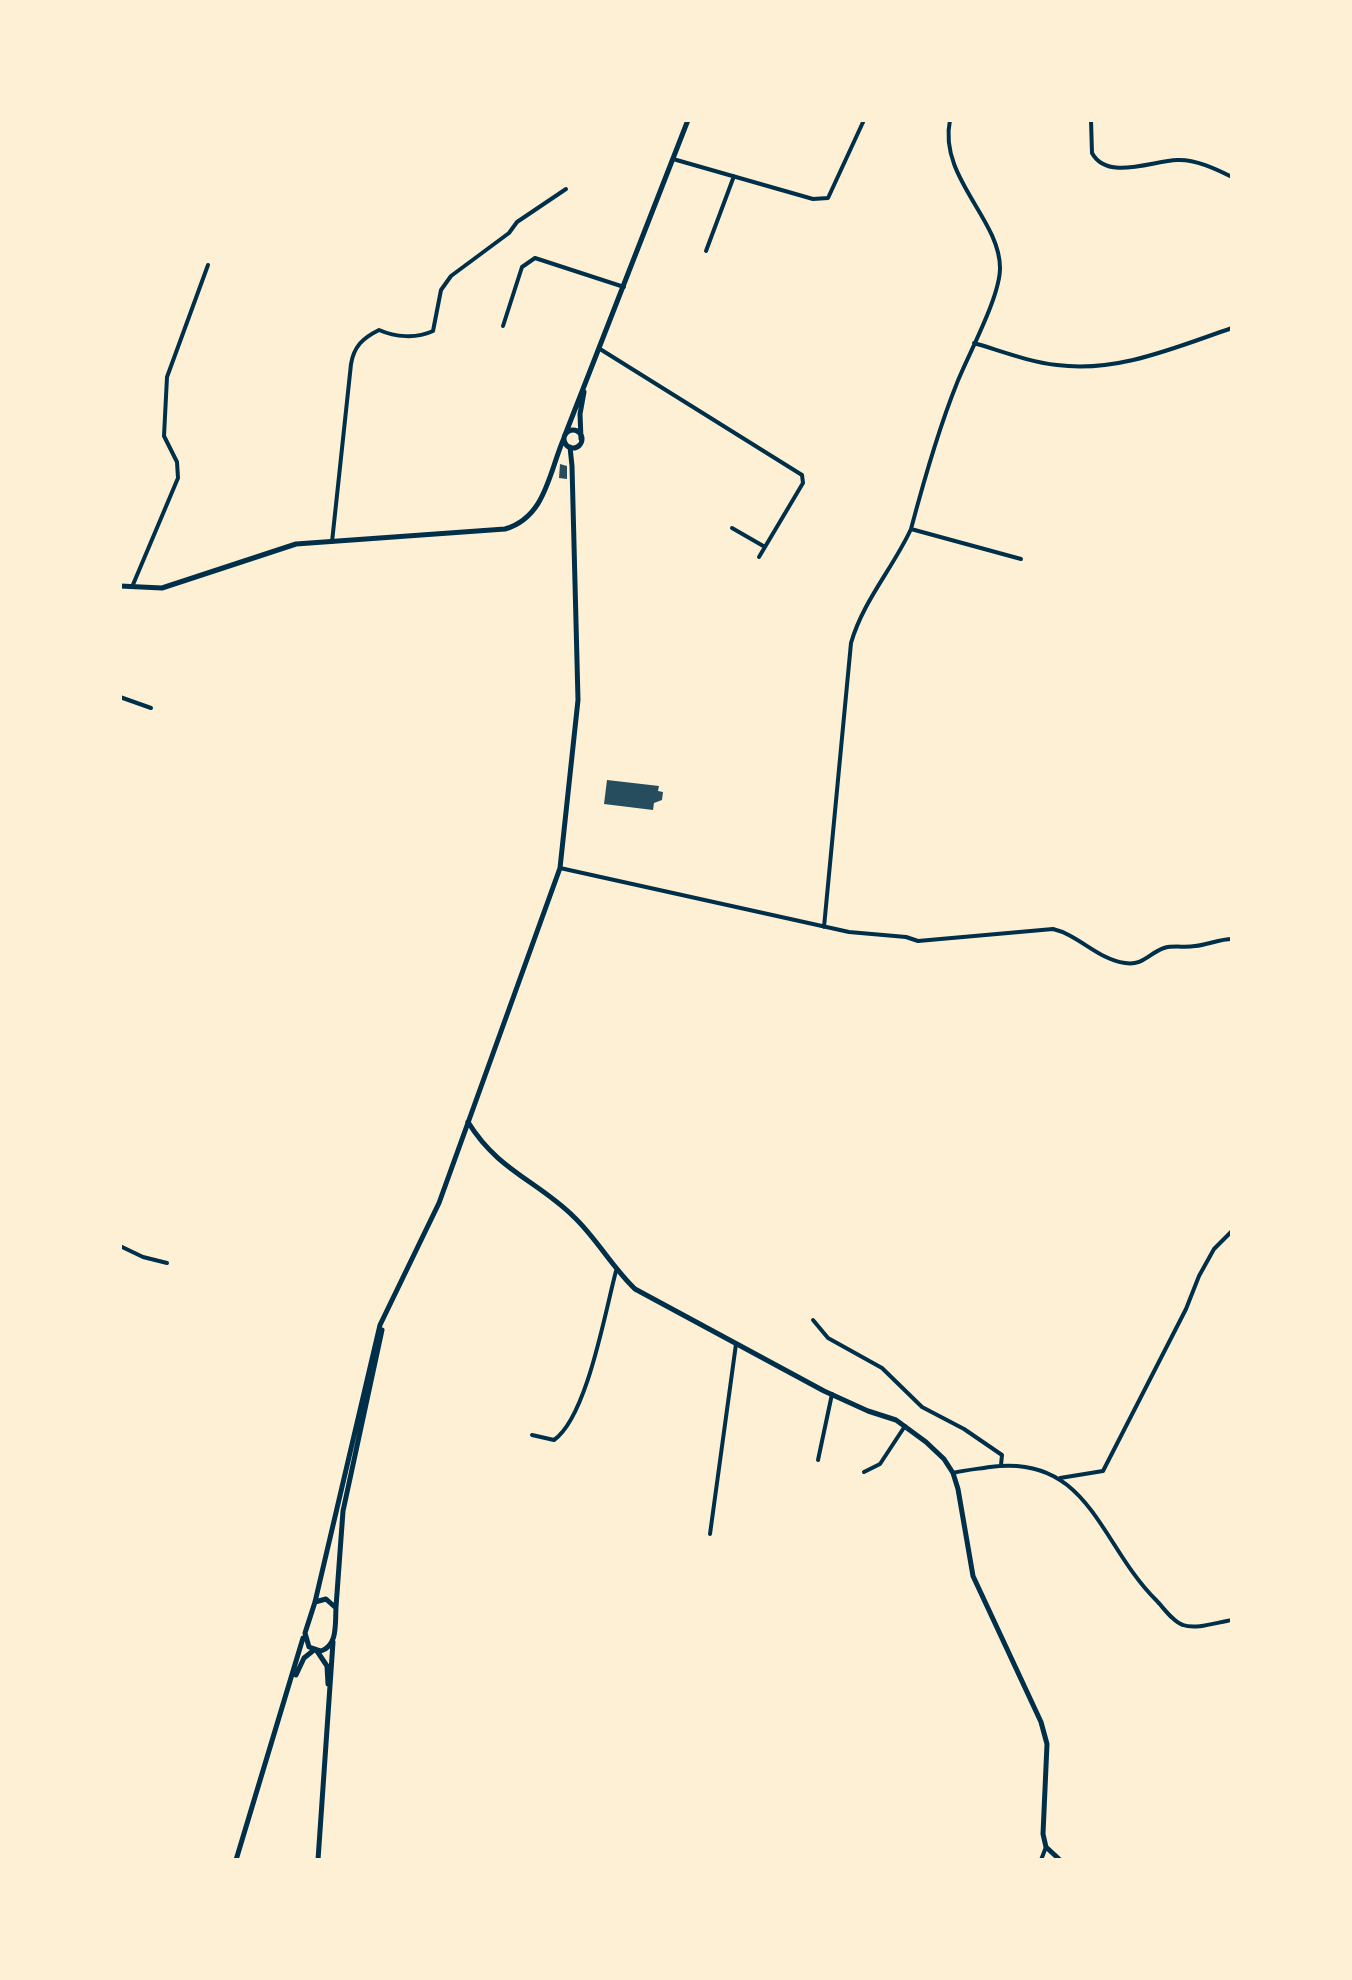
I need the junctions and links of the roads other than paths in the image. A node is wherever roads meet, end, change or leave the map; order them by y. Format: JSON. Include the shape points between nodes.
{"nodes":[{"id":1,"x":688,"y":120,"type":"edge"},
{"id":2,"x":864,"y":120,"type":"edge"},
{"id":3,"x":950,"y":120,"type":"edge"},
{"id":4,"x":1091,"y":120,"type":"edge"},
{"id":5,"x":673,"y":159,"type":"junction"},
{"id":6,"x":734,"y":176,"type":"junction"},
{"id":7,"x":1232,"y":177,"type":"edge"},
{"id":8,"x":566,"y":189,"type":"dead end"},
{"id":9,"x":706,"y":251,"type":"dead end"},
{"id":10,"x":208,"y":265,"type":"dead end"},
{"id":11,"x":624,"y":287,"type":"junction"},
{"id":12,"x":503,"y":326,"type":"dead end"},
{"id":13,"x":1232,"y":328,"type":"edge"},
{"id":14,"x":974,"y":343,"type":"junction"},
{"id":15,"x":600,"y":349,"type":"junction"},
{"id":16,"x":586,"y":383,"type":"junction"},
{"id":17,"x":565,"y":437,"type":"junction"},
{"id":18,"x":581,"y":439,"type":"junction"},
{"id":19,"x":569,"y":447,"type":"junction"},
{"id":20,"x":577,"y":447,"type":"junction"},
{"id":21,"x":555,"y":462,"type":"junction"},
{"id":22,"x":572,"y":466,"type":"junction"},
{"id":23,"x":732,"y":528,"type":"dead end"},
{"id":24,"x":911,"y":529,"type":"junction"},
{"id":25,"x":332,"y":542,"type":"junction"},
{"id":26,"x":765,"y":547,"type":"junction"},
{"id":27,"x":759,"y":557,"type":"dead end"},
{"id":28,"x":1021,"y":559,"type":"dead end"},
{"id":29,"x":120,"y":586,"type":"edge"},
{"id":30,"x":132,"y":587,"type":"junction"},
{"id":31,"x":120,"y":697,"type":"edge"},
{"id":32,"x":151,"y":708,"type":"dead end"},
{"id":33,"x":560,"y":868,"type":"junction"},
{"id":34,"x":824,"y":927,"type":"junction"},
{"id":35,"x":1232,"y":939,"type":"edge"},
{"id":36,"x":468,"y":1121,"type":"junction"},
{"id":37,"x":1232,"y":1231,"type":"edge"},
{"id":38,"x":120,"y":1246,"type":"edge"},
{"id":39,"x":167,"y":1263,"type":"dead end"},
{"id":40,"x":616,"y":1271,"type":"junction"},
{"id":41,"x":386,"y":1311,"type":"junction"},
{"id":42,"x":813,"y":1320,"type":"dead end"},
{"id":43,"x":736,"y":1342,"type":"junction"},
{"id":44,"x":832,"y":1394,"type":"junction"},
{"id":45,"x":905,"y":1426,"type":"junction"},
{"id":46,"x":532,"y":1435,"type":"dead end"},
{"id":47,"x":818,"y":1460,"type":"dead end"},
{"id":48,"x":1001,"y":1465,"type":"junction"},
{"id":49,"x":864,"y":1472,"type":"dead end"},
{"id":50,"x":953,"y":1473,"type":"junction"},
{"id":51,"x":1060,"y":1478,"type":"junction"},
{"id":52,"x":710,"y":1534,"type":"dead end"},
{"id":53,"x":315,"y":1602,"type":"junction"},
{"id":54,"x":336,"y":1608,"type":"junction"},
{"id":55,"x":1232,"y":1620,"type":"edge"},
{"id":56,"x":305,"y":1633,"type":"junction"},
{"id":57,"x":333,"y":1640,"type":"junction"},
{"id":58,"x":316,"y":1650,"type":"junction"},
{"id":59,"x":289,"y":1690,"type":"junction"},
{"id":60,"x":329,"y":1701,"type":"junction"},
{"id":61,"x":1046,"y":1847,"type":"junction"},
{"id":62,"x":236,"y":1860,"type":"edge"},
{"id":63,"x":318,"y":1860,"type":"edge"},
{"id":64,"x":1041,"y":1860,"type":"edge"},
{"id":65,"x":1060,"y":1860,"type":"edge"}],
"edges":[{"from":1,"to":5,"type":"main road"},
{"from":2,"to":6,"type":"street","via":[[828,198],[813,199]]},
{"from":3,"to":14,"type":"street","via":[[952,161],[999,260],[998,284]]},
{"from":4,"to":7,"type":"street","via":[[1092,153],[1099,162],[1122,168],[1178,159]]},
{"from":5,"to":6,"type":"street"},
{"from":5,"to":11,"type":"main road"},
{"from":6,"to":9,"type":"street"},
{"from":8,"to":25,"type":"street","via":[[451,276],[441,290],[433,331],[397,336],[379,330],[357,346]]},
{"from":10,"to":30,"type":"street","via":[[167,377],[164,436],[177,462],[178,478]]},
{"from":11,"to":12,"type":"street","via":[[535,258],[522,267]]},
{"from":11,"to":15,"type":"main road"},
{"from":13,"to":14,"type":"street","via":[[1144,358],[1080,367]]},
{"from":14,"to":24,"type":"street"},
{"from":15,"to":16,"type":"main road"},
{"from":15,"to":26,"type":"street","via":[[802,475],[803,483]]},
{"from":16,"to":17,"type":"main road"},
{"from":16,"to":18,"type":"main road"},
{"from":17,"to":18,"type":"main road","via":[[575,431]]},
{"from":17,"to":19,"type":"main road"},
{"from":17,"to":21,"type":"main road"},
{"from":18,"to":20,"type":"main road"},
{"from":19,"to":20,"type":"main road"},
{"from":19,"to":21,"type":"main road"},
{"from":19,"to":22,"type":"main road"},
{"from":20,"to":22,"type":"main road"},
{"from":21,"to":25,"type":"main road","via":[[538,506],[517,525]]},
{"from":22,"to":33,"type":"main road","via":[[578,700]]},
{"from":23,"to":26,"type":"street"},
{"from":24,"to":28,"type":"street"},
{"from":24,"to":34,"type":"street","via":[[858,619],[851,643]]},
{"from":25,"to":30,"type":"main road","via":[[282,548],[162,588]]},
{"from":26,"to":27,"type":"street"},
{"from":29,"to":30,"type":"main road"},
{"from":31,"to":32,"type":"street"},
{"from":33,"to":34,"type":"street"},
{"from":33,"to":36,"type":"main road"},
{"from":34,"to":35,"type":"street","via":[[934,941],[1053,929],[1129,964],[1139,964],[1162,948]]},
{"from":36,"to":40,"type":"main road","via":[[494,1155],[574,1217]]},
{"from":36,"to":41,"type":"main road","via":[[439,1203]]},
{"from":37,"to":51,"type":"street","via":[[1206,1262],[1103,1471]]},
{"from":38,"to":39,"type":"street"},
{"from":40,"to":43,"type":"main road","via":[[635,1289]]},
{"from":40,"to":46,"type":"street","via":[[580,1406],[554,1440]]},
{"from":41,"to":53,"type":"main road"},
{"from":41,"to":54,"type":"main road","via":[[343,1511]]},
{"from":42,"to":48,"type":"street","via":[[828,1338],[882,1368],[922,1407],[1002,1455]]},
{"from":43,"to":44,"type":"main road"},
{"from":43,"to":52,"type":"street"},
{"from":44,"to":45,"type":"main road"},
{"from":44,"to":47,"type":"street"},
{"from":45,"to":49,"type":"street","via":[[880,1464]]},
{"from":45,"to":50,"type":"main road"},
{"from":48,"to":50,"type":"street"},
{"from":48,"to":51,"type":"street","via":[[1028,1466]]},
{"from":50,"to":61,"type":"main road","via":[[973,1576],[1047,1744]]},
{"from":51,"to":55,"type":"street","via":[[1091,1507],[1138,1582],[1181,1625]]},
{"from":53,"to":54,"type":"main road","via":[[326,1599]]},
{"from":53,"to":56,"type":"main road"},
{"from":54,"to":57,"type":"main road"},
{"from":56,"to":58,"type":"main road","via":[[307,1644]]},
{"from":56,"to":59,"type":"main road"},
{"from":57,"to":58,"type":"main road","via":[[327,1649]]},
{"from":57,"to":60,"type":"main road"},
{"from":58,"to":59,"type":"main road","via":[[304,1658]]},
{"from":58,"to":60,"type":"main road","via":[[327,1666]]},
{"from":59,"to":62,"type":"main road"},
{"from":60,"to":63,"type":"main road"},
{"from":61,"to":64,"type":"street"},
{"from":61,"to":65,"type":"main road"}]}
